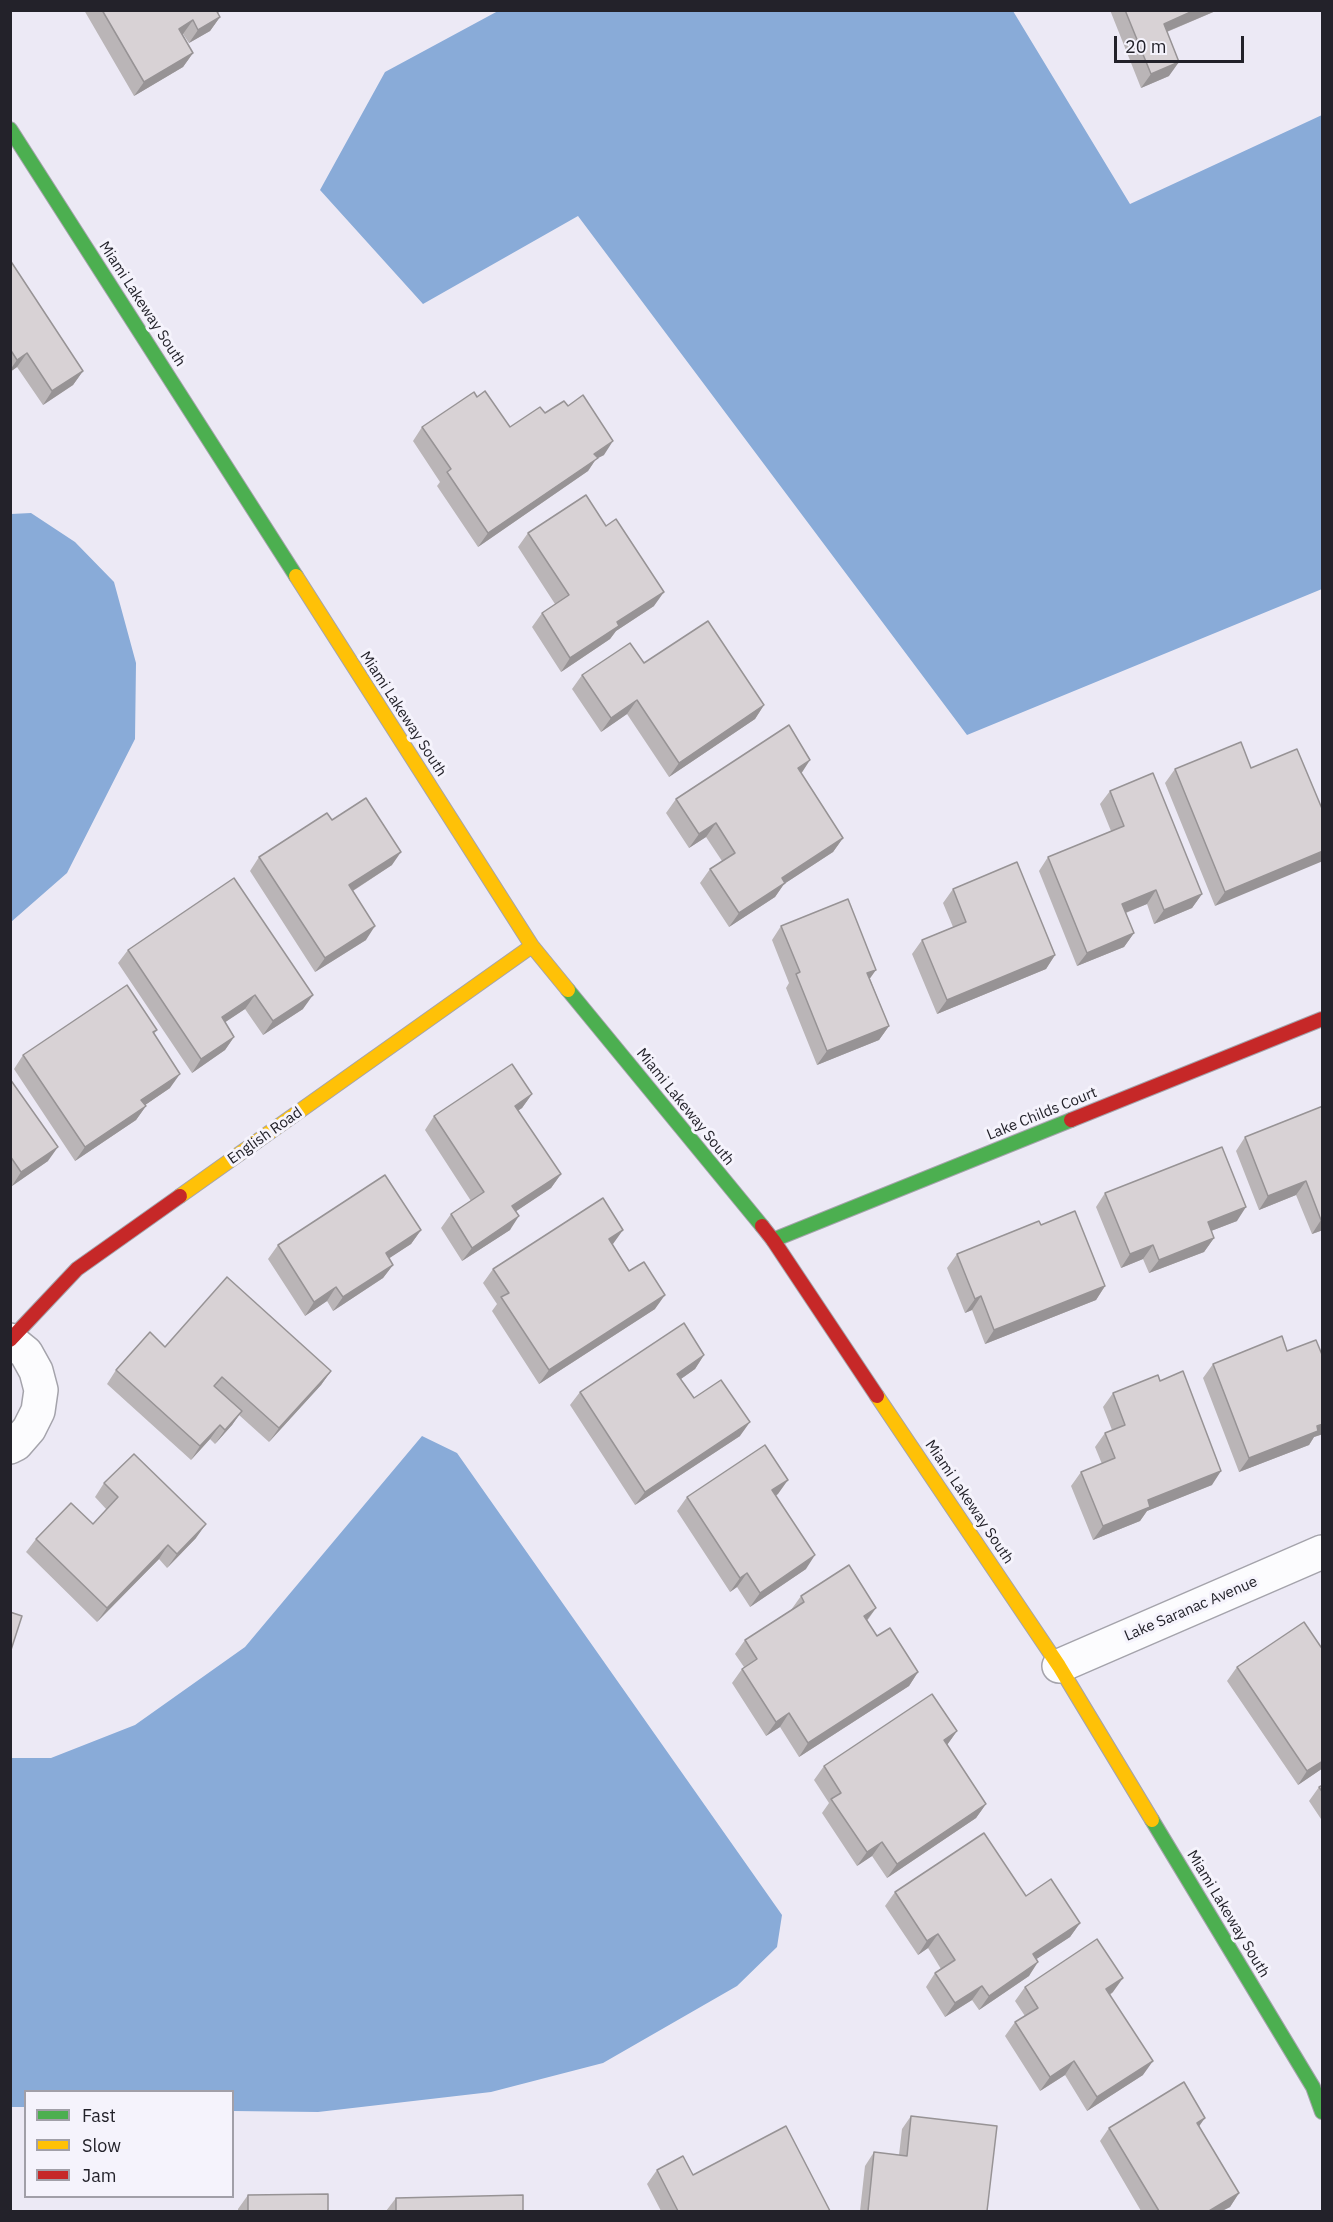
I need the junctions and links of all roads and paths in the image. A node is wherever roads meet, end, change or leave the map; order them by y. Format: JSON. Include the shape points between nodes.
{"nodes":[{"id":1,"x":10,"y":129,"type":"edge"},
{"id":2,"x":532,"y":946,"type":"junction"},
{"id":3,"x":1323,"y":1019,"type":"edge"},
{"id":4,"x":773,"y":1240,"type":"junction"},
{"id":5,"x":10,"y":1340,"type":"edge"},
{"id":6,"x":10,"y":1447,"type":"edge"},
{"id":7,"x":1323,"y":1552,"type":"edge"},
{"id":8,"x":1059,"y":1666,"type":"junction"},
{"id":9,"x":1323,"y":2112,"type":"edge"}],
"edges":[{"from":1,"to":2,"type":"street","name":"Miami Lakeway South"},
{"from":2,"to":4,"type":"street","name":"Miami Lakeway South"},
{"from":2,"to":5,"type":"street","name":"English Road","via":[[77,1269]]},
{"from":3,"to":4,"type":"street","name":"Lake Childs Court"},
{"from":4,"to":8,"type":"street","name":"Miami Lakeway South"},
{"from":5,"to":6,"type":"street","name":"English Road","via":[[26,1353],[41,1390],[38,1411],[29,1429]]},
{"from":7,"to":8,"type":"street","name":"Lake Saranac Avenue"},
{"from":8,"to":9,"type":"street","name":"Miami Lakeway South","via":[[1313,2087]]}]}
